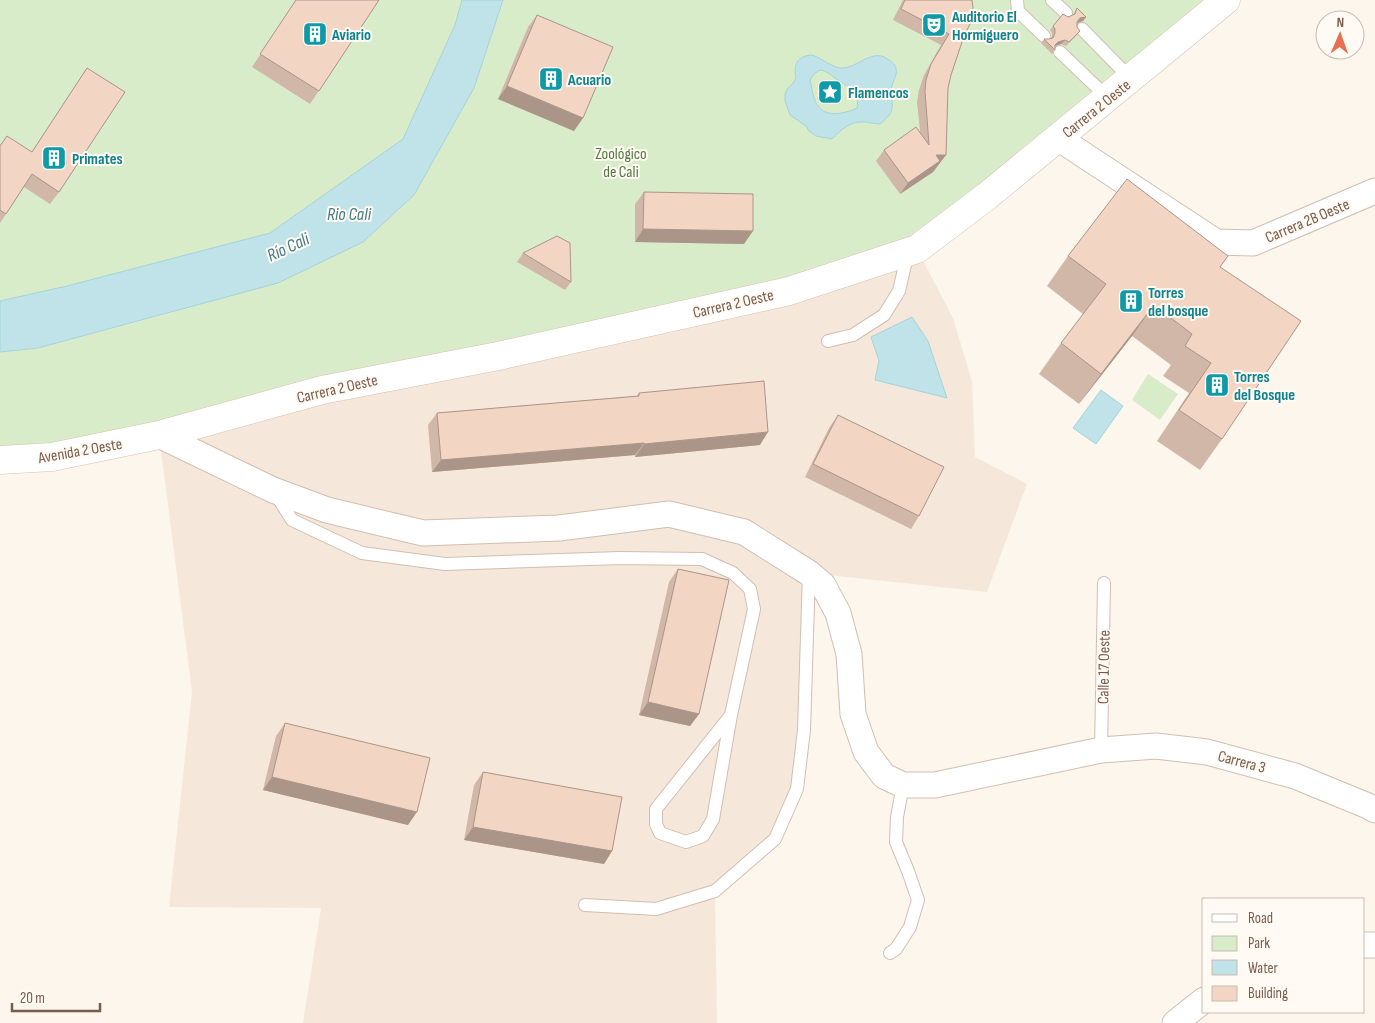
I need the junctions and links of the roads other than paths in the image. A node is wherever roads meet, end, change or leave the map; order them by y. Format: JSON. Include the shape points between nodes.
{"nodes":[{"id":1,"x":1017,"y":0,"type":"edge"},
{"id":2,"x":1052,"y":0,"type":"edge"},
{"id":3,"x":1226,"y":0,"type":"edge"},
{"id":4,"x":1066,"y":13,"type":"edge"},
{"id":5,"x":1082,"y":30,"type":"edge"},
{"id":6,"x":1044,"y":36,"type":"dead end"},
{"id":7,"x":1060,"y":52,"type":"dead end"},
{"id":8,"x":1131,"y":79,"type":"junction"},
{"id":9,"x":1108,"y":98,"type":"junction"},
{"id":10,"x":1058,"y":138,"type":"junction"},
{"id":11,"x":1375,"y":191,"type":"edge"},
{"id":12,"x":908,"y":252,"type":"junction"},
{"id":13,"x":828,"y":341,"type":"dead end"},
{"id":14,"x":159,"y":435,"type":"junction"},
{"id":15,"x":0,"y":460,"type":"edge"},
{"id":16,"x":273,"y":490,"type":"junction"},
{"id":17,"x":808,"y":573,"type":"junction"},
{"id":18,"x":1104,"y":583,"type":"dead end"},
{"id":19,"x":731,"y":715,"type":"junction"},
{"id":20,"x":1101,"y":750,"type":"junction"},
{"id":21,"x":903,"y":785,"type":"junction"},
{"id":22,"x":1375,"y":810,"type":"edge"},
{"id":23,"x":585,"y":905,"type":"dead end"},
{"id":24,"x":890,"y":953,"type":"dead end"},
{"id":25,"x":1202,"y":1002,"type":"edge"},
{"id":26,"x":1174,"y":1023,"type":"edge"}],
"edges":[{"from":1,"to":6,"type":"lane","via":[[1018,11]]},
{"from":2,"to":4,"type":"lane"},
{"from":3,"to":8,"type":"street","name":"Carrera 2 Oeste"},
{"from":5,"to":8,"type":"lane"},
{"from":7,"to":9,"type":"lane"},
{"from":8,"to":9,"type":"street","name":"Carrera 2 Oeste"},
{"from":9,"to":10,"type":"street","name":"Carrera 2 Oeste"},
{"from":10,"to":11,"type":"street","name":"Carrera 2B Oeste","via":[[1216,242],[1253,243]]},
{"from":10,"to":12,"type":"street","name":"Carrera 2 Oeste","via":[[987,196],[918,248]]},
{"from":12,"to":13,"type":"lane","via":[[899,291],[884,315],[853,335]]},
{"from":12,"to":14,"type":"street","name":"Carrera 2 Oeste","via":[[789,291],[498,356],[322,390]]},
{"from":14,"to":15,"type":"street","name":"Avenida 2 Oeste","via":[[52,457]]},
{"from":14,"to":16,"type":"street"},
{"from":16,"to":17,"type":"street","via":[[327,510],[423,533],[559,528],[669,514],[744,532]]},
{"from":16,"to":19,"type":"lane","via":[[292,520],[362,554],[446,564],[620,558],[702,559],[733,573],[750,589],[754,609]]},
{"from":17,"to":21,"type":"street","via":[[823,585],[838,613],[849,654],[853,714],[866,752],[884,776]]},
{"from":17,"to":23,"type":"lane","via":[[804,730],[797,789],[776,839],[715,891],[656,909]]},
{"from":18,"to":20,"type":"lane","name":"Calle 17 Oeste"},
{"from":19,"to":19,"type":"lane","via":[[714,819],[703,836],[686,842],[660,833],[656,809]]},
{"from":20,"to":21,"type":"street","name":"Carrera 3","via":[[935,785]]},
{"from":20,"to":22,"type":"street","name":"Carrera 3","via":[[1156,746],[1207,752],[1296,776]]},
{"from":21,"to":24,"type":"lane","via":[[896,842],[918,900],[910,927]]},
{"from":25,"to":26,"type":"street"}]}
